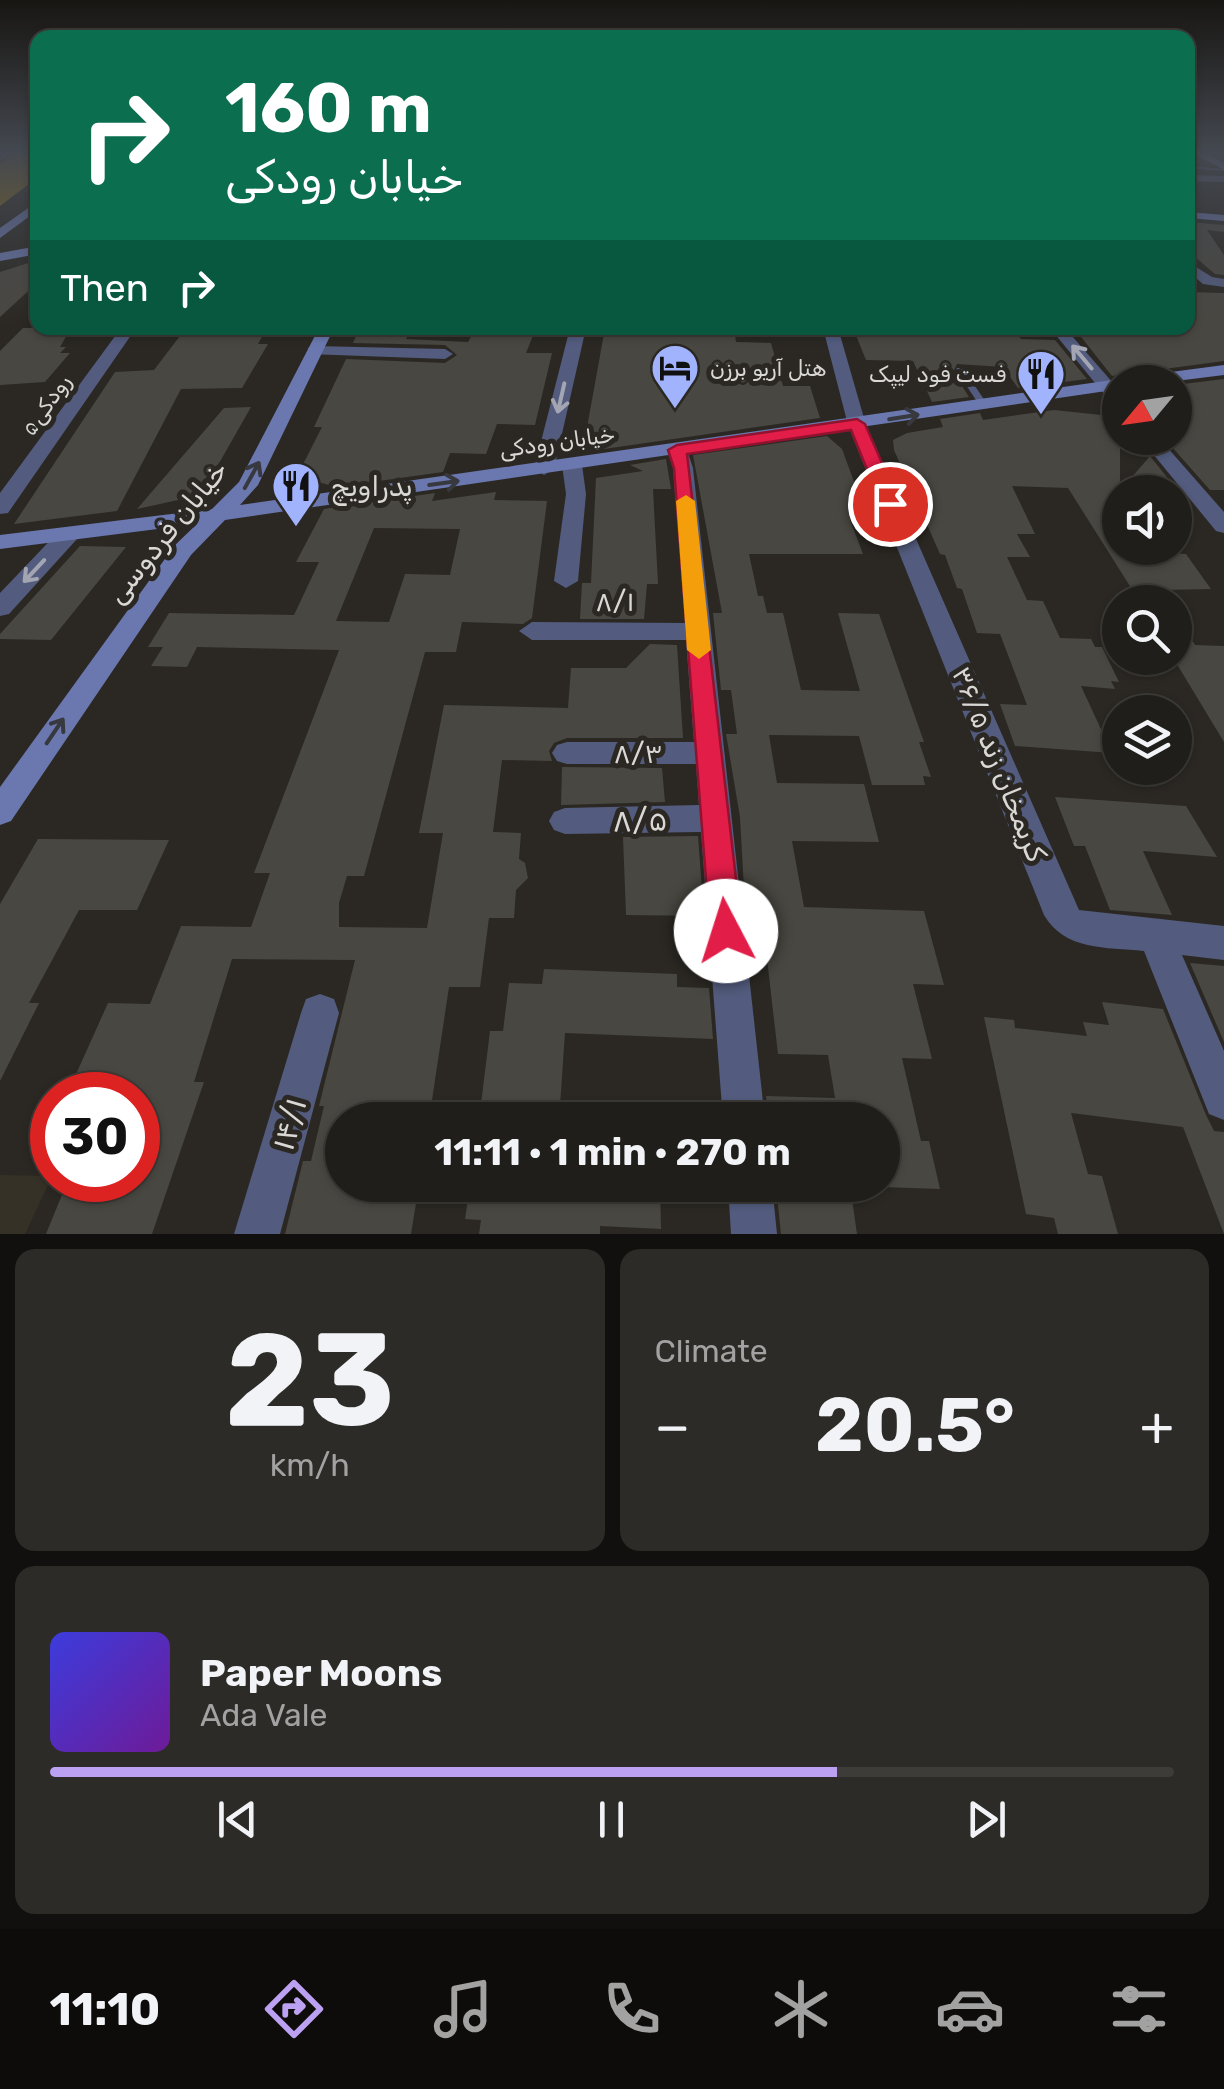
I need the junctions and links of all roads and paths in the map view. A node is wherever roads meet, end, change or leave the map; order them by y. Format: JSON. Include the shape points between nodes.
{"nodes":[{"id":1,"x":30,"y":210,"type":"edge"},
{"id":2,"x":1195,"y":216,"type":"edge"},
{"id":3,"x":1224,"y":218,"type":"edge"},
{"id":4,"x":0,"y":234,"type":"edge"},
{"id":5,"x":0,"y":247,"type":"edge"},
{"id":6,"x":30,"y":247,"type":"edge"},
{"id":7,"x":30,"y":249,"type":"edge"},
{"id":8,"x":0,"y":257,"type":"edge"},
{"id":9,"x":1195,"y":271,"type":"edge"},
{"id":10,"x":1224,"y":282,"type":"edge"},
{"id":11,"x":123,"y":335,"type":"edge"},
{"id":12,"x":322,"y":335,"type":"edge"},
{"id":13,"x":576,"y":335,"type":"edge"},
{"id":14,"x":832,"y":335,"type":"edge"},
{"id":15,"x":1064,"y":335,"type":"edge"},
{"id":16,"x":314,"y":351,"type":"junction"},
{"id":17,"x":445,"y":354,"type":"dead end"},
{"id":18,"x":960,"y":370,"type":"dead end"},
{"id":19,"x":1224,"y":370,"type":"edge"},
{"id":20,"x":1192,"y":374,"type":"edge"},
{"id":21,"x":1102,"y":377,"type":"edge"},
{"id":22,"x":1102,"y":392,"type":"edge"},
{"id":23,"x":984,"y":404,"type":"junction"},
{"id":24,"x":857,"y":424,"type":"junction"},
{"id":25,"x":677,"y":450,"type":"junction"},
{"id":26,"x":1164,"y":455,"type":"edge"},
{"id":27,"x":572,"y":465,"type":"junction"},
{"id":28,"x":544,"y":469,"type":"junction"},
{"id":29,"x":0,"y":508,"type":"edge"},
{"id":30,"x":224,"y":514,"type":"junction"},
{"id":31,"x":1224,"y":526,"type":"edge"},
{"id":32,"x":68,"y":534,"type":"junction"},
{"id":33,"x":0,"y":542,"type":"edge"},
{"id":34,"x":566,"y":581,"type":"dead end"},
{"id":35,"x":0,"y":608,"type":"edge"},
{"id":36,"x":532,"y":631,"type":"dead end"},
{"id":37,"x":697,"y":632,"type":"junction"},
{"id":38,"x":567,"y":753,"type":"dead end"},
{"id":39,"x":708,"y":753,"type":"junction"},
{"id":40,"x":0,"y":812,"type":"edge"},
{"id":41,"x":716,"y":818,"type":"junction"},
{"id":42,"x":565,"y":821,"type":"dead end"},
{"id":43,"x":1157,"y":938,"type":"junction"},
{"id":44,"x":1224,"y":943,"type":"edge"},
{"id":45,"x":320,"y":1013,"type":"dead end"},
{"id":46,"x":1224,"y":1099,"type":"edge"},
{"id":47,"x":742,"y":1102,"type":"edge"},
{"id":48,"x":751,"y":1202,"type":"edge"},
{"id":49,"x":257,"y":1234,"type":"edge"},
{"id":50,"x":754,"y":1234,"type":"edge"}],
"edges":[{"from":1,"to":4,"type":"street"},
{"from":2,"to":3,"type":"street"},
{"from":5,"to":6,"type":"street"},
{"from":7,"to":8,"type":"street"},
{"from":9,"to":10,"type":"street"},
{"from":11,"to":29,"type":"street","name":"رودکی۵"},
{"from":12,"to":16,"type":"street","name":"خیابان فردوسی"},
{"from":13,"to":28,"type":"street","one_way":true},
{"from":14,"to":24,"type":"street","name":"کریمخان زند ۳۶/۵"},
{"from":21,"to":15,"type":"street","one_way":true},
{"from":16,"to":17,"type":"street"},
{"from":30,"to":16,"type":"street","name":"خیابان فردوسی","one_way":true,"via":[[248,485]]},
{"from":18,"to":23,"type":"lane"},
{"from":19,"to":20,"type":"street"},
{"from":22,"to":23,"type":"street","name":"خیابان رودکی"},
{"from":24,"to":23,"type":"street","name":"خیابان رودکی","one_way":true},
{"from":24,"to":25,"type":"street","name":"خیابان رودکی"},
{"from":24,"to":43,"type":"street","name":"کریمخان زند ۳۶/۵","via":[[1056,904],[1078,928]]},
{"from":25,"to":27,"type":"street","name":"خیابان رودکی"},
{"from":25,"to":37,"type":"street"},
{"from":26,"to":31,"type":"street"},
{"from":27,"to":28,"type":"street","name":"خیابان رودکی"},
{"from":27,"to":34,"type":"street","via":[[576,494]]},
{"from":30,"to":28,"type":"street","name":"خیابان رودکی","one_way":true},
{"from":30,"to":32,"type":"street","name":"خیابان رودکی"},
{"from":40,"to":30,"type":"street","name":"خیابان فردوسی","one_way":true,"via":[[184,550]]},
{"from":32,"to":33,"type":"street","name":"خیابان رودکی"},
{"from":32,"to":35,"type":"street","one_way":true},
{"from":36,"to":37,"type":"street","name":"۸/۱"},
{"from":37,"to":39,"type":"street"},
{"from":38,"to":39,"type":"street","name":"۸/۳"},
{"from":39,"to":41,"type":"street"},
{"from":41,"to":42,"type":"street","name":"۸/۵"},
{"from":41,"to":47,"type":"street"},
{"from":43,"to":44,"type":"street"},
{"from":43,"to":46,"type":"street"},
{"from":45,"to":49,"type":"street","name":"۱۴/۱"},
{"from":48,"to":50,"type":"street"}]}
